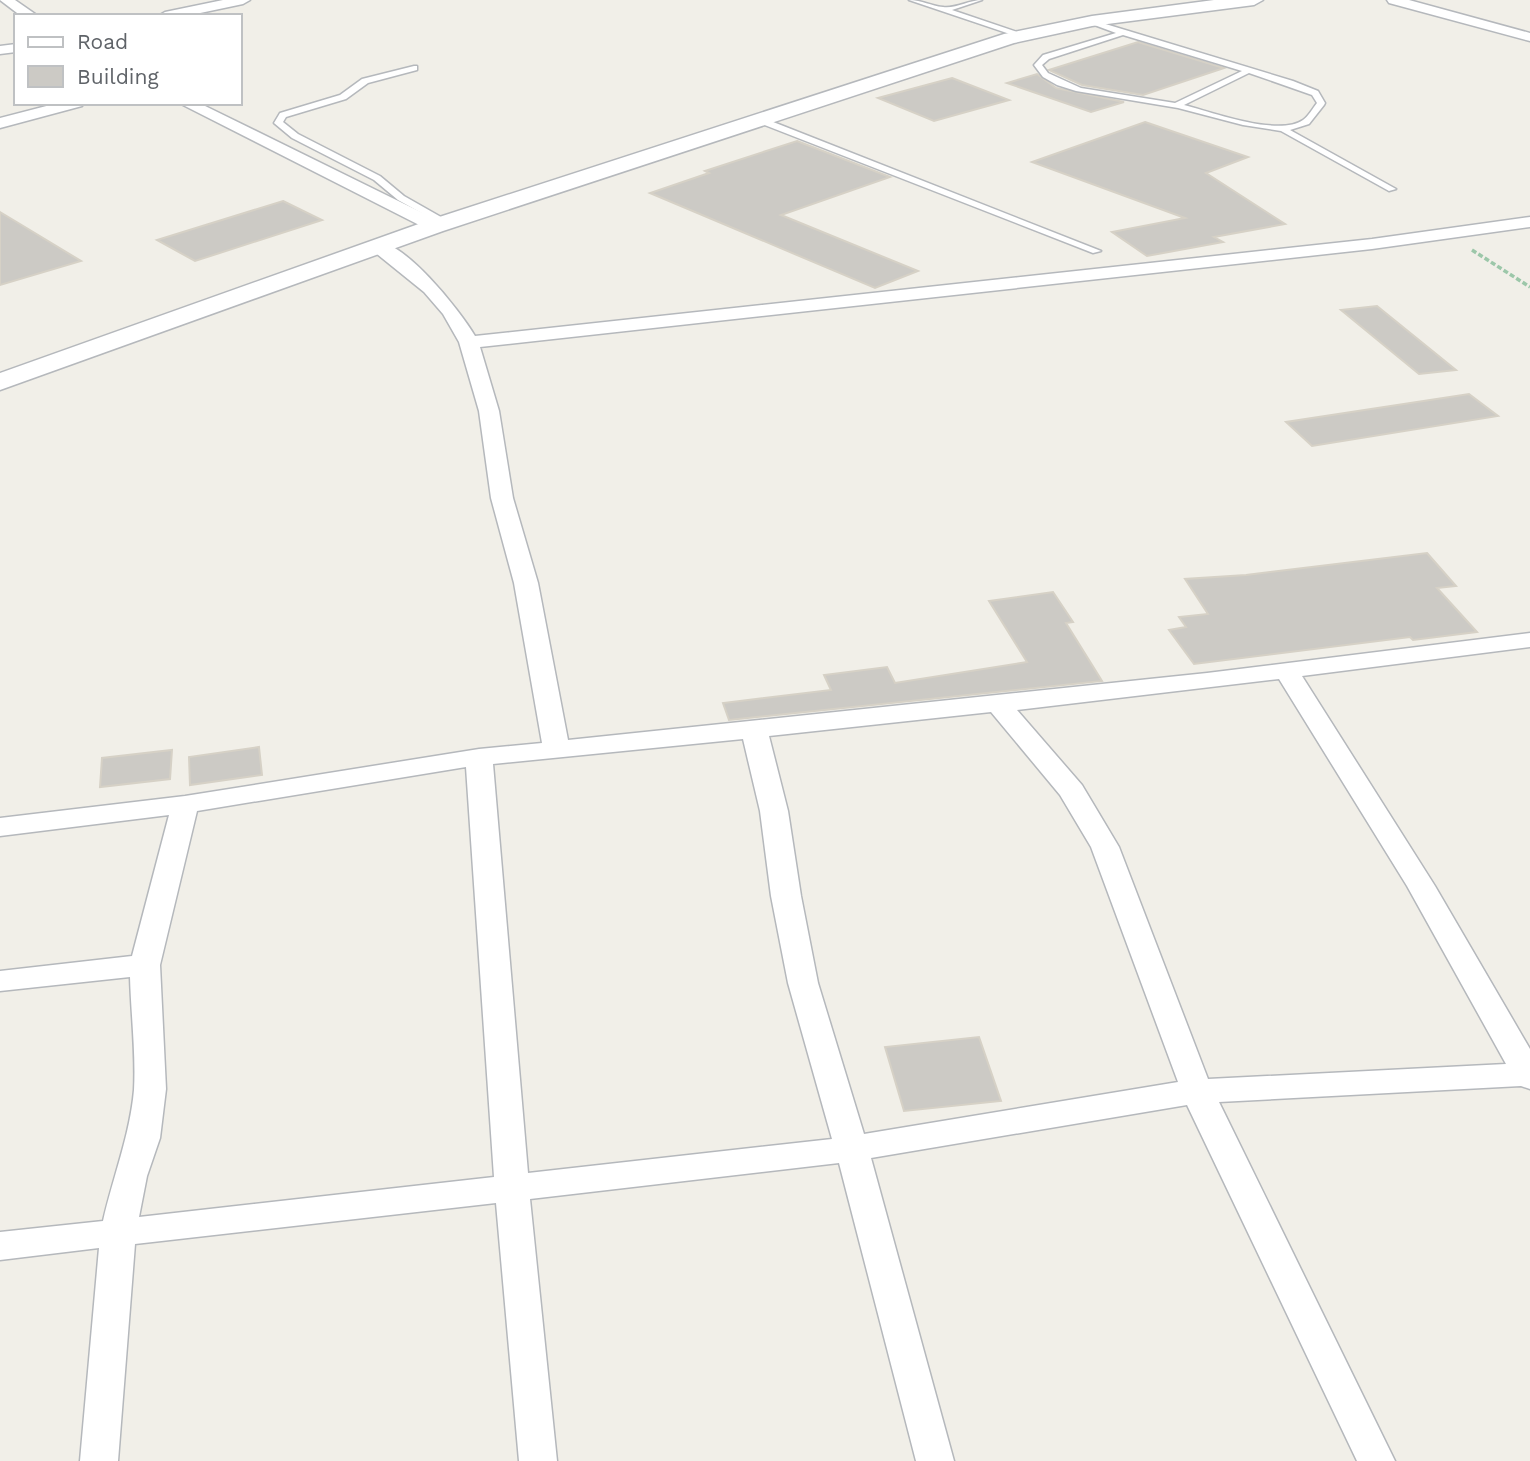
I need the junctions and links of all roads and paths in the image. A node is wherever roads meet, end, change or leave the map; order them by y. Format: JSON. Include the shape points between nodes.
{"nodes":[{"id":1,"x":6,"y":0,"type":"edge"},
{"id":2,"x":243,"y":0,"type":"edge"},
{"id":3,"x":913,"y":0,"type":"edge"},
{"id":4,"x":978,"y":0,"type":"edge"},
{"id":5,"x":1254,"y":0,"type":"edge"},
{"id":6,"x":1394,"y":0,"type":"edge"},
{"id":7,"x":945,"y":10,"type":"junction"},
{"id":8,"x":28,"y":14,"type":"edge"},
{"id":9,"x":175,"y":14,"type":"edge"},
{"id":10,"x":1092,"y":21,"type":"junction"},
{"id":11,"x":1122,"y":33,"type":"junction"},
{"id":12,"x":1022,"y":35,"type":"junction"},
{"id":13,"x":1530,"y":37,"type":"edge"},
{"id":14,"x":414,"y":68,"type":"dead end"},
{"id":15,"x":1248,"y":71,"type":"junction"},
{"id":16,"x":69,"y":105,"type":"edge"},
{"id":17,"x":190,"y":105,"type":"edge"},
{"id":18,"x":1176,"y":106,"type":"junction"},
{"id":19,"x":760,"y":120,"type":"junction"},
{"id":20,"x":0,"y":123,"type":"edge"},
{"id":21,"x":1283,"y":129,"type":"junction"},
{"id":22,"x":1392,"y":189,"type":"dead end"},
{"id":23,"x":1530,"y":222,"type":"edge"},
{"id":24,"x":440,"y":224,"type":"junction"},
{"id":25,"x":1449,"y":235,"type":"junction"},
{"id":26,"x":378,"y":246,"type":"junction"},
{"id":27,"x":1096,"y":251,"type":"dead end"},
{"id":28,"x":1530,"y":287,"type":"edge"},
{"id":29,"x":468,"y":342,"type":"junction"},
{"id":30,"x":0,"y":382,"type":"edge"},
{"id":31,"x":1530,"y":641,"type":"edge"},
{"id":32,"x":1286,"y":671,"type":"junction"},
{"id":33,"x":998,"y":704,"type":"junction"},
{"id":34,"x":754,"y":730,"type":"junction"},
{"id":35,"x":557,"y":750,"type":"junction"},
{"id":36,"x":479,"y":757,"type":"junction"},
{"id":37,"x":185,"y":804,"type":"junction"},
{"id":38,"x":0,"y":827,"type":"edge"},
{"id":39,"x":145,"y":965,"type":"junction"},
{"id":40,"x":0,"y":981,"type":"edge"},
{"id":41,"x":1529,"y":1075,"type":"edge"},
{"id":42,"x":1197,"y":1091,"type":"junction"},
{"id":43,"x":852,"y":1149,"type":"junction"},
{"id":44,"x":512,"y":1189,"type":"junction"},
{"id":45,"x":118,"y":1233,"type":"junction"},
{"id":46,"x":0,"y":1246,"type":"edge"},
{"id":47,"x":99,"y":1461,"type":"edge"},
{"id":48,"x":538,"y":1461,"type":"edge"},
{"id":49,"x":935,"y":1461,"type":"edge"},
{"id":50,"x":1376,"y":1461,"type":"edge"}],
"edges":[{"from":1,"to":8,"type":"street"},
{"from":2,"to":9,"type":"street"},
{"from":3,"to":7,"type":"lane"},
{"from":4,"to":7,"type":"lane"},
{"from":5,"to":10,"type":"street"},
{"from":6,"to":13,"type":"street"},
{"from":7,"to":12,"type":"lane"},
{"from":10,"to":11,"type":"lane"},
{"from":10,"to":12,"type":"street"},
{"from":11,"to":15,"type":"lane"},
{"from":11,"to":18,"type":"lane","via":[[1046,57],[1038,65],[1040,71],[1053,81],[1097,94]]},
{"from":12,"to":19,"type":"street"},
{"from":14,"to":24,"type":"lane","via":[[365,81],[343,97],[283,115],[278,123],[377,178]]},
{"from":15,"to":18,"type":"lane"},
{"from":15,"to":21,"type":"lane","via":[[1315,93],[1321,103],[1306,122]]},
{"from":16,"to":20,"type":"street"},
{"from":17,"to":24,"type":"street"},
{"from":18,"to":21,"type":"lane"},
{"from":19,"to":24,"type":"street"},
{"from":19,"to":27,"type":"lane"},
{"from":21,"to":22,"type":"lane"},
{"from":23,"to":25,"type":"street"},
{"from":24,"to":26,"type":"street"},
{"from":25,"to":28,"type":"path"},
{"from":25,"to":29,"type":"street"},
{"from":26,"to":29,"type":"street","via":[[431,286],[450,307]]},
{"from":26,"to":30,"type":"street"},
{"from":29,"to":35,"type":"street","via":[[489,411],[502,498],[526,583]]},
{"from":31,"to":32,"type":"street"},
{"from":32,"to":33,"type":"street"},
{"from":32,"to":41,"type":"street","via":[[1421,886]]},
{"from":33,"to":34,"type":"street"},
{"from":33,"to":42,"type":"street","via":[[1072,791],[1105,847]]},
{"from":34,"to":35,"type":"street"},
{"from":34,"to":43,"type":"street","via":[[774,811],[803,983]]},
{"from":35,"to":36,"type":"street"},
{"from":36,"to":37,"type":"street"},
{"from":36,"to":44,"type":"street"},
{"from":37,"to":38,"type":"street"},
{"from":37,"to":39,"type":"street"},
{"from":39,"to":40,"type":"street"},
{"from":39,"to":45,"type":"street","via":[[150,1089],[143,1138]]},
{"from":41,"to":42,"type":"street"},
{"from":42,"to":43,"type":"street"},
{"from":42,"to":50,"type":"street"},
{"from":43,"to":44,"type":"street"},
{"from":43,"to":49,"type":"street"},
{"from":44,"to":45,"type":"street"},
{"from":44,"to":48,"type":"street"},
{"from":45,"to":46,"type":"street"},
{"from":45,"to":47,"type":"street"}]}
